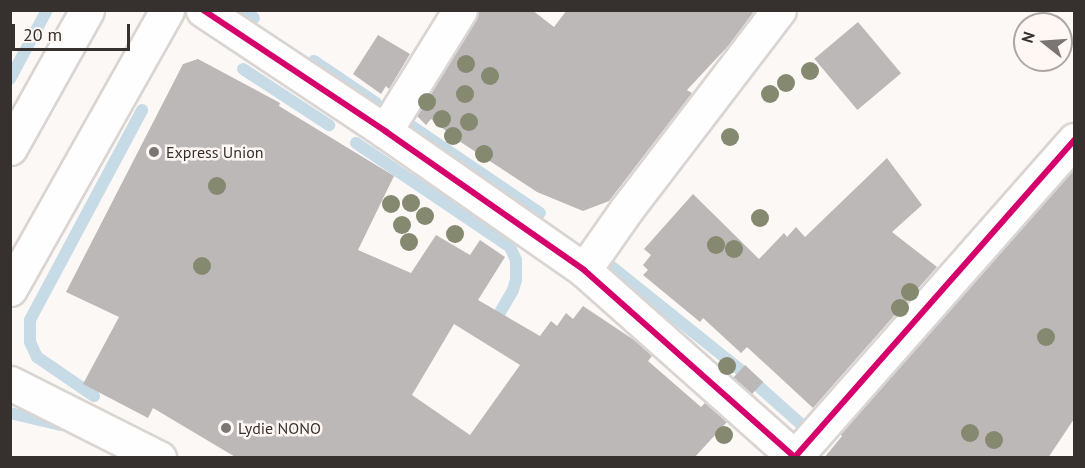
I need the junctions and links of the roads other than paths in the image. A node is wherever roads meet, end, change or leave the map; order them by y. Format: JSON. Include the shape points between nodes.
{"nodes":[{"id":1,"x":87,"y":10,"type":"edge"},
{"id":2,"x":166,"y":10,"type":"edge"},
{"id":3,"x":203,"y":10,"type":"edge"},
{"id":4,"x":460,"y":10,"type":"edge"},
{"id":5,"x":779,"y":10,"type":"edge"},
{"id":6,"x":385,"y":131,"type":"junction"},
{"id":7,"x":1074,"y":140,"type":"edge"},
{"id":8,"x":10,"y":148,"type":"edge"},
{"id":9,"x":584,"y":270,"type":"junction"},
{"id":10,"x":10,"y":289,"type":"edge"},
{"id":11,"x":10,"y":383,"type":"edge"},
{"id":12,"x":794,"y":457,"type":"edge"},
{"id":13,"x":159,"y":458,"type":"edge"}],
"edges":[{"from":1,"to":8,"type":"street"},
{"from":2,"to":10,"type":"street"},
{"from":3,"to":6,"type":"street"},
{"from":4,"to":6,"type":"street"},
{"from":5,"to":9,"type":"street"},
{"from":6,"to":9,"type":"street"},
{"from":7,"to":12,"type":"street"},
{"from":9,"to":12,"type":"street"},
{"from":11,"to":13,"type":"street"}]}
